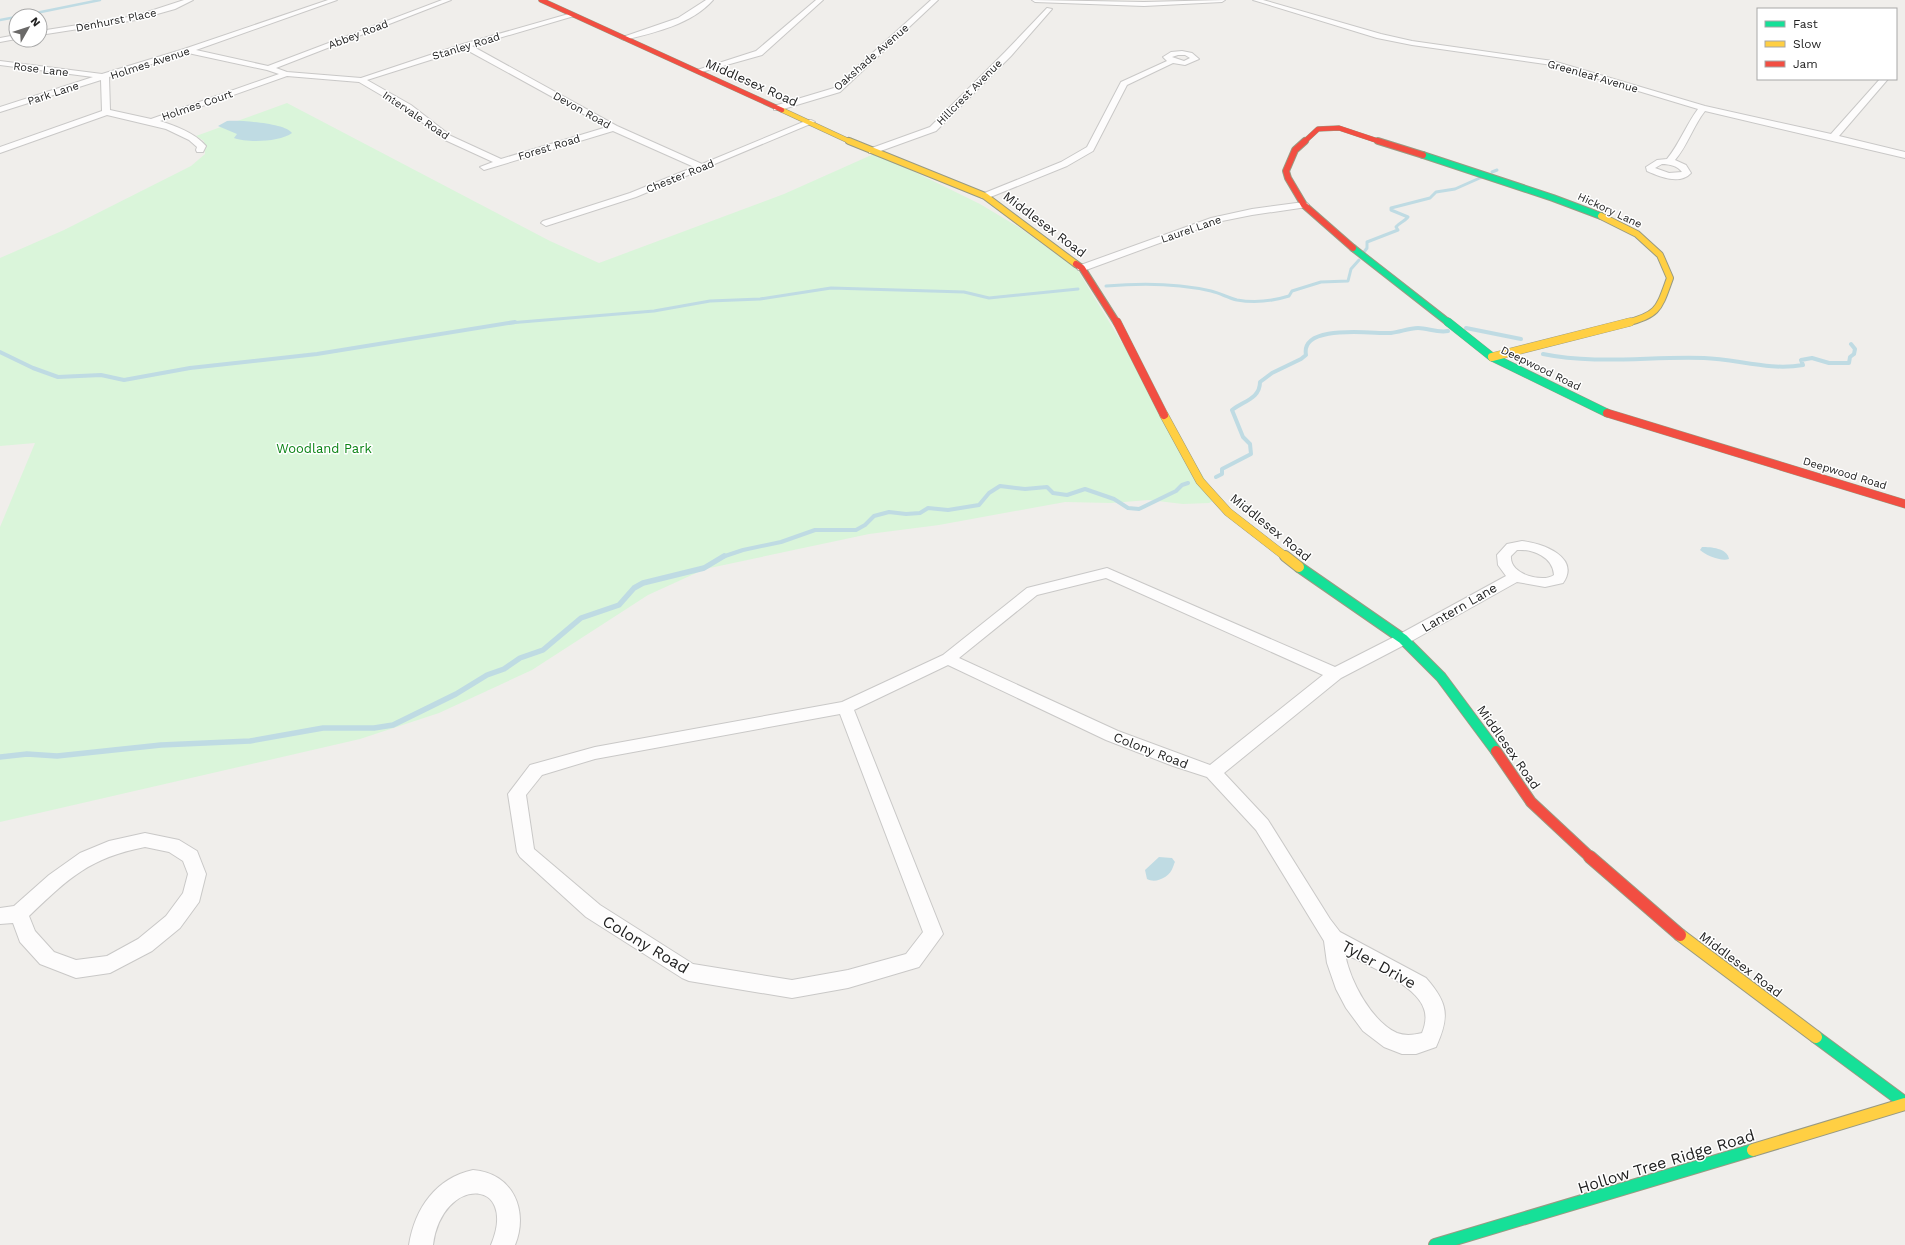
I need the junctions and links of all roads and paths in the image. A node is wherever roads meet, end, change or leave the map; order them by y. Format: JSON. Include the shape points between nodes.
{"nodes":[{"id":1,"x":190,"y":0,"type":"edge"},
{"id":2,"x":334,"y":0,"type":"edge"},
{"id":3,"x":448,"y":0,"type":"edge"},
{"id":4,"x":541,"y":0,"type":"edge"},
{"id":5,"x":710,"y":0,"type":"edge"},
{"id":6,"x":820,"y":0,"type":"edge"},
{"id":7,"x":935,"y":0,"type":"edge"},
{"id":8,"x":1035,"y":0,"type":"edge"},
{"id":9,"x":1222,"y":0,"type":"edge"},
{"id":10,"x":1256,"y":0,"type":"edge"},
{"id":11,"x":1055,"y":2,"type":"junction"},
{"id":12,"x":1144,"y":2,"type":"edge"},
{"id":13,"x":572,"y":15,"type":"junction"},
{"id":14,"x":48,"y":32,"type":"edge"},
{"id":15,"x":624,"y":38,"type":"junction"},
{"id":16,"x":466,"y":46,"type":"junction"},
{"id":17,"x":188,"y":51,"type":"junction"},
{"id":18,"x":1172,"y":61,"type":"dead end"},
{"id":19,"x":0,"y":63,"type":"edge"},
{"id":20,"x":269,"y":68,"type":"junction"},
{"id":21,"x":698,"y":71,"type":"junction"},
{"id":22,"x":286,"y":74,"type":"junction"},
{"id":23,"x":105,"y":76,"type":"junction"},
{"id":24,"x":361,"y":80,"type":"junction"},
{"id":25,"x":1883,"y":80,"type":"edge"},
{"id":26,"x":777,"y":108,"type":"junction"},
{"id":27,"x":1703,"y":108,"type":"junction"},
{"id":28,"x":0,"y":110,"type":"edge"},
{"id":29,"x":106,"y":112,"type":"junction"},
{"id":30,"x":150,"y":122,"type":"junction"},
{"id":31,"x":811,"y":122,"type":"junction"},
{"id":32,"x":614,"y":128,"type":"junction"},
{"id":33,"x":1325,"y":128,"type":"joint"},
{"id":34,"x":1833,"y":137,"type":"junction"},
{"id":35,"x":0,"y":150,"type":"edge"},
{"id":36,"x":200,"y":150,"type":"dead end"},
{"id":37,"x":872,"y":151,"type":"junction"},
{"id":38,"x":1905,"y":155,"type":"edge"},
{"id":39,"x":1670,"y":161,"type":"dead end"},
{"id":40,"x":501,"y":162,"type":"junction"},
{"id":41,"x":484,"y":167,"type":"dead end"},
{"id":42,"x":702,"y":167,"type":"junction"},
{"id":43,"x":985,"y":196,"type":"junction"},
{"id":44,"x":1304,"y":205,"type":"junction"},
{"id":45,"x":546,"y":223,"type":"dead end"},
{"id":46,"x":1082,"y":268,"type":"junction"},
{"id":47,"x":1492,"y":357,"type":"junction"},
{"id":48,"x":1905,"y":504,"type":"edge"},
{"id":49,"x":1516,"y":576,"type":"dead end"},
{"id":50,"x":1403,"y":639,"type":"junction"},
{"id":51,"x":948,"y":659,"type":"junction"},
{"id":52,"x":1335,"y":674,"type":"junction"},
{"id":53,"x":845,"y":707,"type":"junction"},
{"id":54,"x":1213,"y":772,"type":"junction"},
{"id":55,"x":19,"y":914,"type":"junction"},
{"id":56,"x":0,"y":916,"type":"edge"},
{"id":57,"x":1333,"y":938,"type":"junction"},
{"id":58,"x":1905,"y":1103,"type":"edge"},
{"id":59,"x":421,"y":1245,"type":"edge"},
{"id":60,"x":503,"y":1245,"type":"edge"},
{"id":61,"x":1434,"y":1245,"type":"edge"}],
"edges":[{"from":1,"to":14,"type":"street","name":"Denhurst Place","via":[[158,12]]},
{"from":2,"to":17,"type":"street","name":"Holmes Avenue"},
{"from":3,"to":20,"type":"street","name":"Abbey Road"},
{"from":4,"to":13,"type":"street","name":"Middlesex Road"},
{"from":5,"to":15,"type":"street","via":[[652,32]]},
{"from":6,"to":21,"type":"street","via":[[759,53]]},
{"from":7,"to":26,"type":"street","name":"Oakshade Avenue","via":[[836,90]]},
{"from":8,"to":11,"type":"street"},
{"from":9,"to":12,"type":"street"},
{"from":10,"to":27,"type":"street","name":"Greenleaf Avenue","via":[[1380,36],[1553,63]]},
{"from":11,"to":12,"type":"street"},
{"from":11,"to":37,"type":"street","name":"Hillcrest Avenue","via":[[1008,54],[933,129]]},
{"from":13,"to":15,"type":"street","name":"Middlesex Road"},
{"from":13,"to":16,"type":"street","name":"Stanley Road"},
{"from":15,"to":21,"type":"street","name":"Middlesex Road"},
{"from":16,"to":24,"type":"street","name":"Stanley Road"},
{"from":16,"to":32,"type":"street","name":"Devon Road"},
{"from":17,"to":20,"type":"street","name":"Intervale Road"},
{"from":17,"to":23,"type":"street","name":"Holmes Avenue"},
{"from":18,"to":43,"type":"street","via":[[1124,84],[1090,149],[1064,164]]},
{"from":19,"to":23,"type":"street","name":"Rose Lane"},
{"from":20,"to":22,"type":"street","name":"Intervale Road"},
{"from":21,"to":26,"type":"street","name":"Middlesex Road"},
{"from":22,"to":24,"type":"street","name":"Intervale Road"},
{"from":22,"to":30,"type":"street","name":"Holmes Court"},
{"from":23,"to":28,"type":"street","name":"Park Lane"},
{"from":23,"to":29,"type":"street","name":"Holmes Avenue"},
{"from":24,"to":40,"type":"street","name":"Intervale Road","via":[[408,107],[448,138]]},
{"from":25,"to":34,"type":"street"},
{"from":26,"to":31,"type":"street","name":"Middlesex Road"},
{"from":27,"to":34,"type":"street","name":"Greenleaf Avenue"},
{"from":27,"to":39,"type":"street"},
{"from":29,"to":30,"type":"street","name":"Holmes Court"},
{"from":29,"to":35,"type":"street"},
{"from":30,"to":36,"type":"street","via":[[195,139],[202,146]]},
{"from":31,"to":37,"type":"street","name":"Middlesex Road"},
{"from":31,"to":42,"type":"street","name":"Chester Road"},
{"from":32,"to":40,"type":"street","name":"Forest Road"},
{"from":32,"to":42,"type":"street","name":"Devon Road"},
{"from":33,"to":44,"type":"street","name":"Deepwood Road","via":[[1312,133],[1295,150],[1286,171]]},
{"from":33,"to":47,"type":"street","name":"Hickory Lane","via":[[1355,132],[1582,208],[1638,234],[1660,255],[1670,278],[1659,307],[1642,318]]},
{"from":34,"to":38,"type":"street","name":"Greenleaf Avenue"},
{"from":37,"to":43,"type":"street","name":"Middlesex Road"},
{"from":40,"to":41,"type":"street","name":"Forest Road"},
{"from":42,"to":45,"type":"street","name":"Chester Road","via":[[633,195]]},
{"from":43,"to":46,"type":"street","name":"Middlesex Road"},
{"from":44,"to":46,"type":"street","name":"Laurel Lane","via":[[1214,220]]},
{"from":44,"to":47,"type":"street","name":"Deepwood Road","via":[[1369,262]]},
{"from":46,"to":50,"type":"street","name":"Middlesex Road","via":[[1116,321],[1200,482],[1228,512],[1279,553]]},
{"from":47,"to":48,"type":"street","name":"Deepwood Road","via":[[1606,413]]},
{"from":49,"to":50,"type":"street","name":"Lantern Lane"},
{"from":50,"to":52,"type":"street"},
{"from":50,"to":58,"type":"street","name":"Middlesex Road","via":[[1441,677],[1531,802],[1612,878],[1684,938]]},
{"from":51,"to":52,"type":"street","name":"Colony Road","via":[[1032,591],[1106,573]]},
{"from":51,"to":53,"type":"street","name":"Colony Road"},
{"from":51,"to":54,"type":"street","name":"Colony Road","via":[[1080,722],[1169,759]]},
{"from":52,"to":54,"type":"street"},
{"from":53,"to":53,"type":"street","name":"Colony Road","via":[[933,934],[912,961],[848,980],[792,989],[689,972],[593,911],[526,852],[517,794],[536,770],[595,753]]},
{"from":54,"to":57,"type":"street","name":"Tyler Drive","via":[[1262,825],[1323,926]]},
{"from":55,"to":55,"type":"street","via":[[27,936],[47,958],[76,969],[110,964],[145,945],[173,922],[192,896],[197,874],[191,856],[173,845],[145,840],[118,845],[96,854],[60,876]]},
{"from":55,"to":56,"type":"street"},
{"from":57,"to":57,"type":"street","name":"Tyler Drive","via":[[1419,984],[1429,996],[1435,1010],[1435,1025],[1429,1040],[1418,1044],[1402,1044],[1386,1038],[1373,1027],[1347,989],[1338,967]]},
{"from":58,"to":61,"type":"street","name":"Hollow Tree Ridge Road"},
{"from":59,"to":60,"type":"street","via":[[425,1224],[441,1200],[451,1190],[474,1181],[496,1189],[504,1197],[510,1222]]}]}
